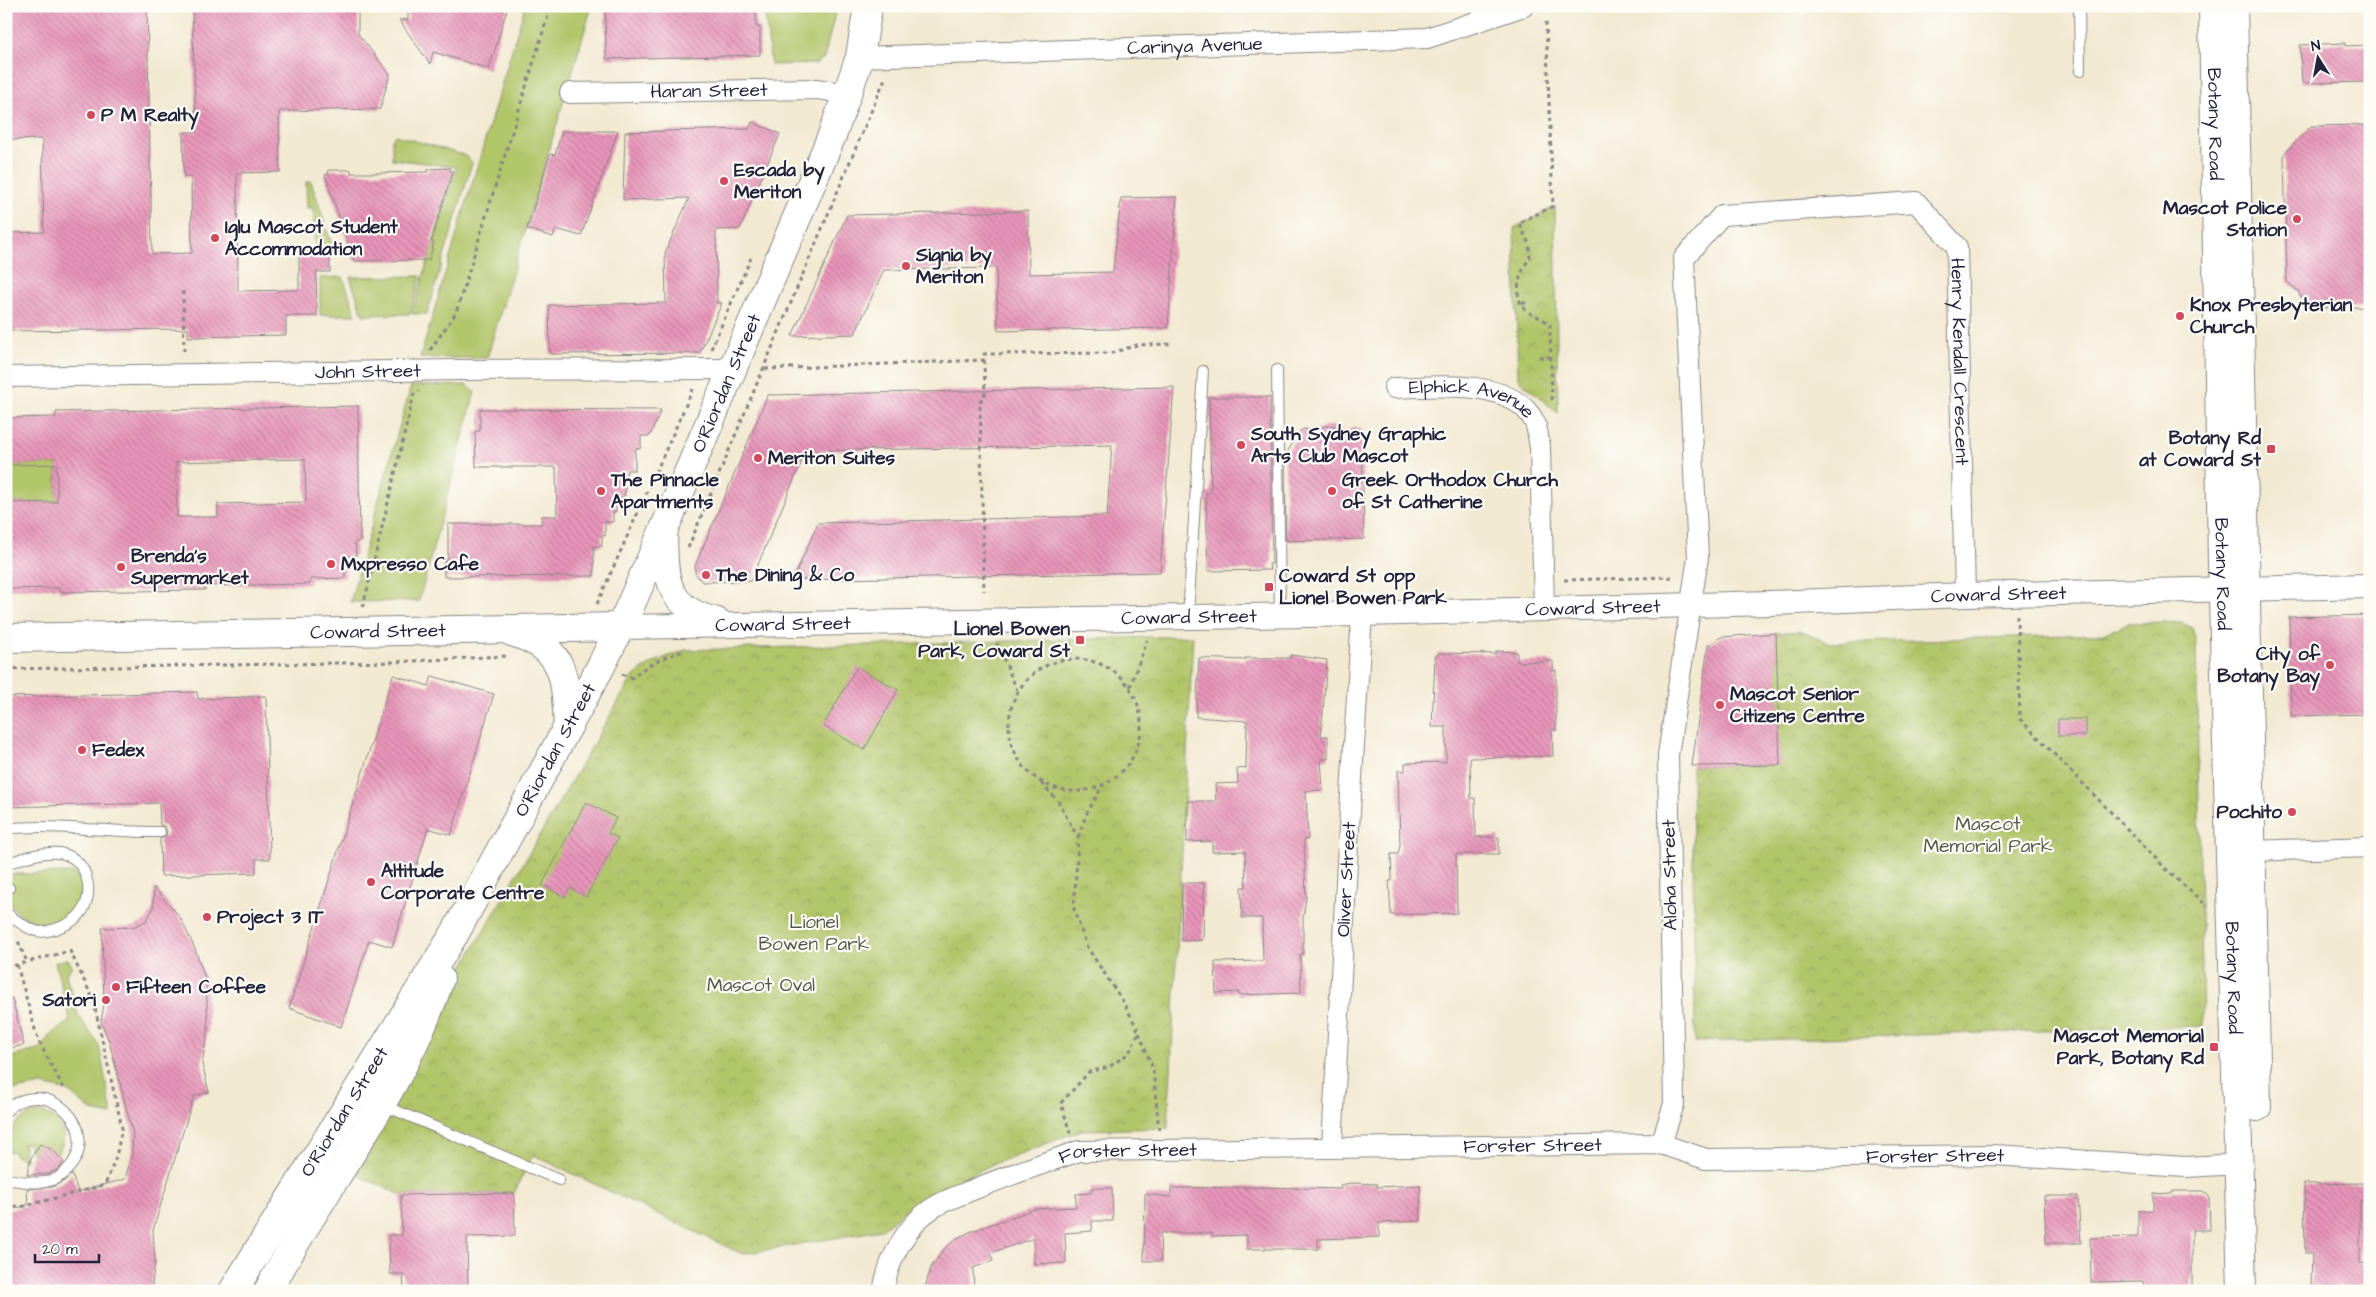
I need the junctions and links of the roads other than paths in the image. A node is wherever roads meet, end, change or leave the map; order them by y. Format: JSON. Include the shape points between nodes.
{"nodes":[{"id":1,"x":868,"y":6,"type":"edge"},
{"id":2,"x":1524,"y":6,"type":"edge"},
{"id":3,"x":2079,"y":6,"type":"edge"},
{"id":4,"x":2213,"y":6,"type":"edge"},
{"id":5,"x":2234,"y":6,"type":"edge"},
{"id":6,"x":860,"y":57,"type":"junction"},
{"id":7,"x":2080,"y":71,"type":"dead end"},
{"id":8,"x":570,"y":93,"type":"dead end"},
{"id":9,"x":848,"y":94,"type":"junction"},
{"id":10,"x":732,"y":369,"type":"junction"},
{"id":11,"x":1278,"y":370,"type":"dead end"},
{"id":12,"x":1203,"y":371,"type":"dead end"},
{"id":13,"x":6,"y":377,"type":"edge"},
{"id":14,"x":1394,"y":388,"type":"dead end"},
{"id":15,"x":665,"y":527,"type":"junction"},
{"id":16,"x":2370,"y":586,"type":"edge"},
{"id":17,"x":2234,"y":590,"type":"junction"},
{"id":18,"x":1965,"y":595,"type":"junction"},
{"id":19,"x":1691,"y":605,"type":"junction"},
{"id":20,"x":1544,"y":609,"type":"junction"},
{"id":21,"x":1362,"y":614,"type":"junction"},
{"id":22,"x":1280,"y":615,"type":"junction"},
{"id":23,"x":1188,"y":617,"type":"junction"},
{"id":24,"x":734,"y":624,"type":"junction"},
{"id":25,"x":621,"y":627,"type":"junction"},
{"id":26,"x":501,"y":628,"type":"junction"},
{"id":27,"x":6,"y":638,"type":"edge"},
{"id":28,"x":568,"y":726,"type":"junction"},
{"id":29,"x":6,"y":829,"type":"edge"},
{"id":30,"x":160,"y":832,"type":"dead end"},
{"id":31,"x":2370,"y":847,"type":"edge"},
{"id":32,"x":2252,"y":851,"type":"junction"},
{"id":33,"x":6,"y":864,"type":"edge"},
{"id":34,"x":6,"y":913,"type":"edge"},
{"id":35,"x":455,"y":933,"type":"junction"},
{"id":36,"x":6,"y":1098,"type":"edge"},
{"id":37,"x":20,"y":1101,"type":"junction"},
{"id":38,"x":380,"y":1104,"type":"junction"},
{"id":39,"x":6,"y":1111,"type":"edge"},
{"id":40,"x":1661,"y":1144,"type":"junction"},
{"id":41,"x":1332,"y":1147,"type":"junction"},
{"id":42,"x":2240,"y":1164,"type":"junction"},
{"id":43,"x":6,"y":1179,"type":"edge"},
{"id":44,"x":559,"y":1180,"type":"dead end"},
{"id":45,"x":233,"y":1291,"type":"edge"},
{"id":46,"x":268,"y":1291,"type":"edge"},
{"id":47,"x":883,"y":1291,"type":"edge"},
{"id":48,"x":2242,"y":1291,"type":"edge"},
{"id":49,"x":2261,"y":1291,"type":"edge"}],
"edges":[{"from":1,"to":6,"type":"main road","name":"O'Riordan Street"},
{"from":2,"to":6,"type":"street","name":"Carinya Avenue","via":[[1427,38]]},
{"from":3,"to":7,"type":"lane"},
{"from":4,"to":17,"type":"main road","name":"Botany Road"},
{"from":5,"to":17,"type":"main road","name":"Botany Road"},
{"from":6,"to":9,"type":"main road","name":"O'Riordan Street"},
{"from":8,"to":9,"type":"street","name":"Haran Street","via":[[817,89]]},
{"from":9,"to":10,"type":"main road","name":"O'Riordan Street"},
{"from":10,"to":13,"type":"street","name":"John Street"},
{"from":10,"to":15,"type":"main road","name":"O'Riordan Street"},
{"from":11,"to":22,"type":"lane"},
{"from":12,"to":23,"type":"lane"},
{"from":14,"to":20,"type":"street","name":"Elphick Avenue","via":[[1466,386],[1499,393],[1521,405],[1534,421],[1540,447]]},
{"from":15,"to":24,"type":"street","via":[[666,574],[675,598],[694,612]]},
{"from":15,"to":25,"type":"main road","name":"O'Riordan Street"},
{"from":16,"to":17,"type":"street","name":"Coward Street"},
{"from":17,"to":18,"type":"street","name":"Coward Street"},
{"from":17,"to":32,"type":"main road","name":"Botany Road"},
{"from":17,"to":42,"type":"main road","name":"Botany Road"},
{"from":18,"to":19,"type":"street","name":"Coward Street"},
{"from":18,"to":19,"type":"street","name":"Henry Kendall Crescent","via":[[1956,247],[1916,202],[1722,215],[1684,258],[1698,557]]},
{"from":19,"to":20,"type":"street","name":"Coward Street"},
{"from":19,"to":40,"type":"street","name":"Aloha Street","via":[[1668,755],[1674,1104]]},
{"from":20,"to":21,"type":"street","name":"Coward Street"},
{"from":21,"to":22,"type":"street","name":"Coward Street"},
{"from":21,"to":41,"type":"street","name":"Oliver Street"},
{"from":22,"to":23,"type":"street","name":"Coward Street"},
{"from":23,"to":24,"type":"street","name":"Coward Street"},
{"from":24,"to":25,"type":"street","name":"Coward Street"},
{"from":25,"to":26,"type":"main road","name":"Coward Street"},
{"from":25,"to":28,"type":"main road","name":"O'Riordan Street"},
{"from":26,"to":27,"type":"main road","name":"Coward Street"},
{"from":26,"to":28,"type":"main road","via":[[534,639],[554,657],[564,679]]},
{"from":28,"to":35,"type":"main road","name":"O'Riordan Street"},
{"from":29,"to":30,"type":"lane","via":[[37,827]]},
{"from":31,"to":32,"type":"street"},
{"from":32,"to":49,"type":"main road","name":"Botany Road"},
{"from":33,"to":34,"type":"lane","via":[[38,854],[65,855],[84,869],[88,881],[83,910],[75,919],[49,931],[37,932]]},
{"from":35,"to":38,"type":"main road","name":"O'Riordan Street","via":[[428,1015]]},
{"from":35,"to":45,"type":"main road","name":"O'Riordan Street"},
{"from":36,"to":37,"type":"lane"},
{"from":37,"to":39,"type":"lane"},
{"from":37,"to":43,"type":"lane","via":[[47,1099],[60,1105],[74,1120],[80,1140],[74,1161],[60,1176],[47,1182],[32,1183]]},
{"from":38,"to":44,"type":"lane"},
{"from":38,"to":46,"type":"main road","name":"O'Riordan Street"},
{"from":40,"to":41,"type":"street","name":"Forster Street"},
{"from":40,"to":42,"type":"street","name":"Forster Street","via":[[1706,1158],[1994,1155],[2186,1167]]},
{"from":41,"to":47,"type":"street","name":"Forster Street","via":[[1079,1152],[1009,1175],[941,1203],[919,1218],[904,1237],[886,1273]]},
{"from":42,"to":48,"type":"main road","name":"Botany Road"}]}
